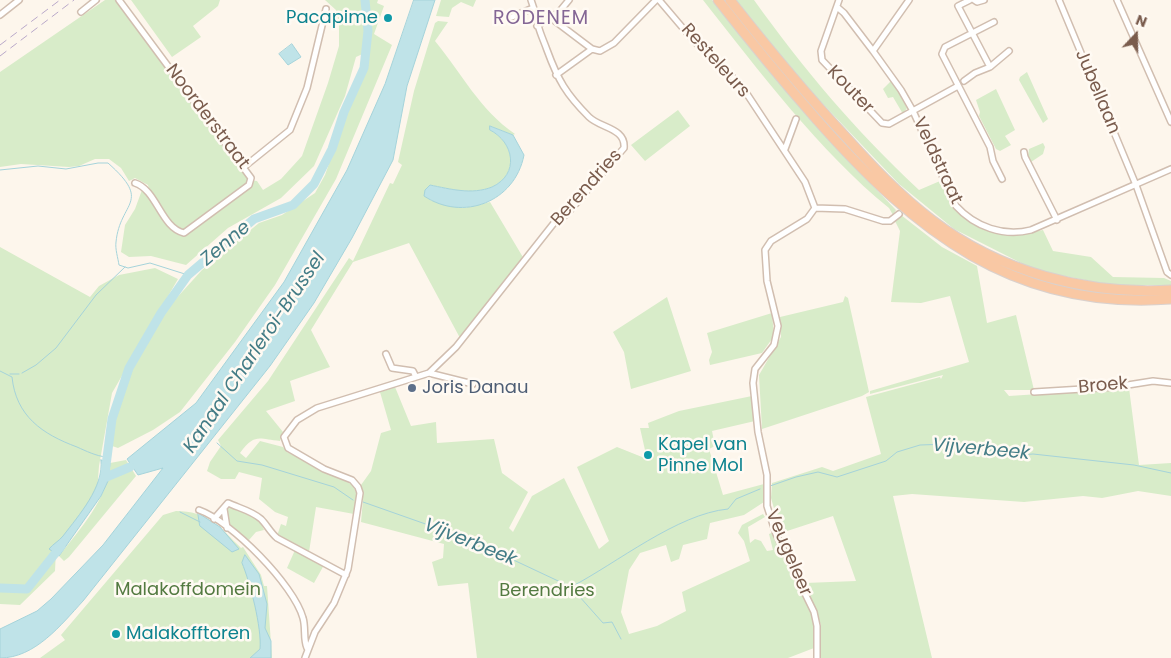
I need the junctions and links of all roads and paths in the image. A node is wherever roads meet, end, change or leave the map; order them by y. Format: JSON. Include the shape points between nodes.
{"nodes":[{"id":1,"x":20,"y":0,"type":"edge"},
{"id":2,"x":96,"y":0,"type":"edge"},
{"id":3,"x":119,"y":0,"type":"edge"},
{"id":4,"x":531,"y":0,"type":"edge"},
{"id":5,"x":569,"y":0,"type":"edge"},
{"id":6,"x":658,"y":0,"type":"edge"},
{"id":7,"x":718,"y":0,"type":"edge"},
{"id":8,"x":730,"y":0,"type":"edge"},
{"id":9,"x":839,"y":0,"type":"edge"},
{"id":10,"x":909,"y":0,"type":"edge"},
{"id":11,"x":970,"y":0,"type":"edge"},
{"id":12,"x":974,"y":0,"type":"edge"},
{"id":13,"x":984,"y":0,"type":"edge"},
{"id":14,"x":1059,"y":0,"type":"edge"},
{"id":15,"x":1117,"y":0,"type":"edge"},
{"id":16,"x":837,"y":7,"type":"junction"},
{"id":17,"x":533,"y":8,"type":"junction"},
{"id":18,"x":326,"y":9,"type":"dead end"},
{"id":19,"x":81,"y":12,"type":"dead end"},
{"id":20,"x":538,"y":14,"type":"junction"},
{"id":21,"x":0,"y":15,"type":"edge"},
{"id":22,"x":512,"y":17,"type":"dead end"},
{"id":23,"x":551,"y":18,"type":"junction"},
{"id":24,"x":994,"y":22,"type":"dead end"},
{"id":25,"x":537,"y":26,"type":"junction"},
{"id":26,"x":972,"y":33,"type":"junction"},
{"id":27,"x":592,"y":49,"type":"junction"},
{"id":28,"x":874,"y":51,"type":"junction"},
{"id":29,"x":1009,"y":51,"type":"dead end"},
{"id":30,"x":990,"y":67,"type":"junction"},
{"id":31,"x":556,"y":76,"type":"junction"},
{"id":32,"x":964,"y":81,"type":"dead end"},
{"id":33,"x":958,"y":86,"type":"junction"},
{"id":34,"x":913,"y":110,"type":"junction"},
{"id":35,"x":796,"y":119,"type":"dead end"},
{"id":36,"x":1171,"y":122,"type":"edge"},
{"id":37,"x":785,"y":149,"type":"junction"},
{"id":38,"x":1024,"y":152,"type":"dead end"},
{"id":39,"x":244,"y":166,"type":"junction"},
{"id":40,"x":1171,"y":169,"type":"edge"},
{"id":41,"x":1002,"y":179,"type":"dead end"},
{"id":42,"x":135,"y":182,"type":"dead end"},
{"id":43,"x":1136,"y":184,"type":"junction"},
{"id":44,"x":815,"y":208,"type":"junction"},
{"id":45,"x":899,"y":214,"type":"dead end"},
{"id":46,"x":1057,"y":220,"type":"junction"},
{"id":47,"x":1171,"y":275,"type":"edge"},
{"id":48,"x":1171,"y":290,"type":"edge"},
{"id":49,"x":1171,"y":299,"type":"edge"},
{"id":50,"x":386,"y":354,"type":"dead end"},
{"id":51,"x":429,"y":373,"type":"junction"},
{"id":52,"x":416,"y":377,"type":"junction"},
{"id":53,"x":1171,"y":383,"type":"edge"},
{"id":54,"x":473,"y":384,"type":"dead end"},
{"id":55,"x":1034,"y":392,"type":"dead end"},
{"id":56,"x":224,"y":509,"type":"junction"},
{"id":57,"x":199,"y":510,"type":"dead end"},
{"id":58,"x":214,"y":519,"type":"junction"},
{"id":59,"x":228,"y":528,"type":"junction"},
{"id":60,"x":346,"y":575,"type":"junction"},
{"id":61,"x":307,"y":648,"type":"junction"},
{"id":62,"x":305,"y":658,"type":"edge"},
{"id":63,"x":816,"y":658,"type":"edge"}],
"edges":[{"from":1,"to":21,"type":"street"},
{"from":2,"to":19,"type":"street"},
{"from":3,"to":39,"type":"street","name":"Noorderstraat"},
{"from":4,"to":17,"type":"street"},
{"from":5,"to":23,"type":"street"},
{"from":6,"to":27,"type":"street","via":[[614,43],[600,51]]},
{"from":6,"to":37,"type":"street","name":"Resteleurs","via":[[693,40],[741,85]]},
{"from":7,"to":49,"type":"highway","via":[[787,86],[850,156],[907,212],[944,240],[995,268],[1051,289],[1110,299]]},
{"from":8,"to":48,"type":"highway","via":[[856,148],[906,198],[949,232],[998,260],[1053,279],[1110,290]]},
{"from":9,"to":16,"type":"street"},
{"from":10,"to":28,"type":"street"},
{"from":11,"to":26,"type":"street","via":[[958,6]]},
{"from":12,"to":13,"type":"street"},
{"from":14,"to":43,"type":"street","name":"Jubellaan"},
{"from":15,"to":36,"type":"street"},
{"from":16,"to":28,"type":"street","name":"Veldstraat"},
{"from":16,"to":34,"type":"street","name":"Kouter","via":[[820,51],[822,60],[882,123],[889,124]]},
{"from":17,"to":20,"type":"street"},
{"from":17,"to":22,"type":"street"},
{"from":18,"to":39,"type":"street","via":[[307,88],[290,130]]},
{"from":20,"to":23,"type":"street"},
{"from":20,"to":25,"type":"street"},
{"from":23,"to":25,"type":"street"},
{"from":23,"to":27,"type":"street"},
{"from":24,"to":26,"type":"street"},
{"from":25,"to":31,"type":"street"},
{"from":26,"to":30,"type":"street"},
{"from":26,"to":33,"type":"street","via":[[945,47],[942,54]]},
{"from":27,"to":31,"type":"street"},
{"from":28,"to":34,"type":"street","name":"Veldstraat"},
{"from":29,"to":30,"type":"street"},
{"from":30,"to":32,"type":"street"},
{"from":31,"to":51,"type":"street","name":"Berendries","via":[[590,118],[618,133],[624,148],[567,214],[554,223],[456,347]]},
{"from":33,"to":34,"type":"street"},
{"from":33,"to":41,"type":"street","via":[[990,147]]},
{"from":34,"to":46,"type":"street","name":"Veldstraat","via":[[951,198],[963,213],[988,228],[1011,233],[1031,230]]},
{"from":35,"to":37,"type":"street"},
{"from":37,"to":44,"type":"street","name":"Resteleurs","via":[[805,182]]},
{"from":38,"to":46,"type":"street"},
{"from":39,"to":42,"type":"street","name":"Noorderstraat","via":[[250,175],[249,185],[184,232],[176,230],[146,190]]},
{"from":40,"to":43,"type":"street","name":"Veldstraat"},
{"from":43,"to":46,"type":"street","name":"Veldstraat"},
{"from":43,"to":47,"type":"street","name":"Jubellaan","via":[[1166,272]]},
{"from":44,"to":45,"type":"street","via":[[845,209],[883,222]]},
{"from":44,"to":63,"type":"street","name":"Veugeleer","via":[[807,219],[766,247],[764,265],[778,326],[774,344],[756,369],[753,383],[767,475],[766,496],[774,527],[814,612]]},
{"from":50,"to":52,"type":"street","via":[[392,368],[413,371]]},
{"from":51,"to":52,"type":"street","name":"Berendries"},
{"from":51,"to":54,"type":"street"},
{"from":52,"to":60,"type":"street","name":"Berendries","via":[[318,408],[297,420],[286,431],[284,437],[288,448],[352,480],[358,487],[356,525]]},
{"from":53,"to":55,"type":"street","name":"Broek","via":[[1152,381],[1115,387]]},
{"from":56,"to":58,"type":"street"},
{"from":56,"to":59,"type":"street"},
{"from":56,"to":60,"type":"street","via":[[228,503],[254,514],[277,538]]},
{"from":57,"to":58,"type":"street"},
{"from":58,"to":59,"type":"street"},
{"from":59,"to":61,"type":"street","via":[[258,553],[291,596],[304,618]]},
{"from":60,"to":61,"type":"street","name":"Berendries"},
{"from":61,"to":62,"type":"street","name":"Berendries"}]}
